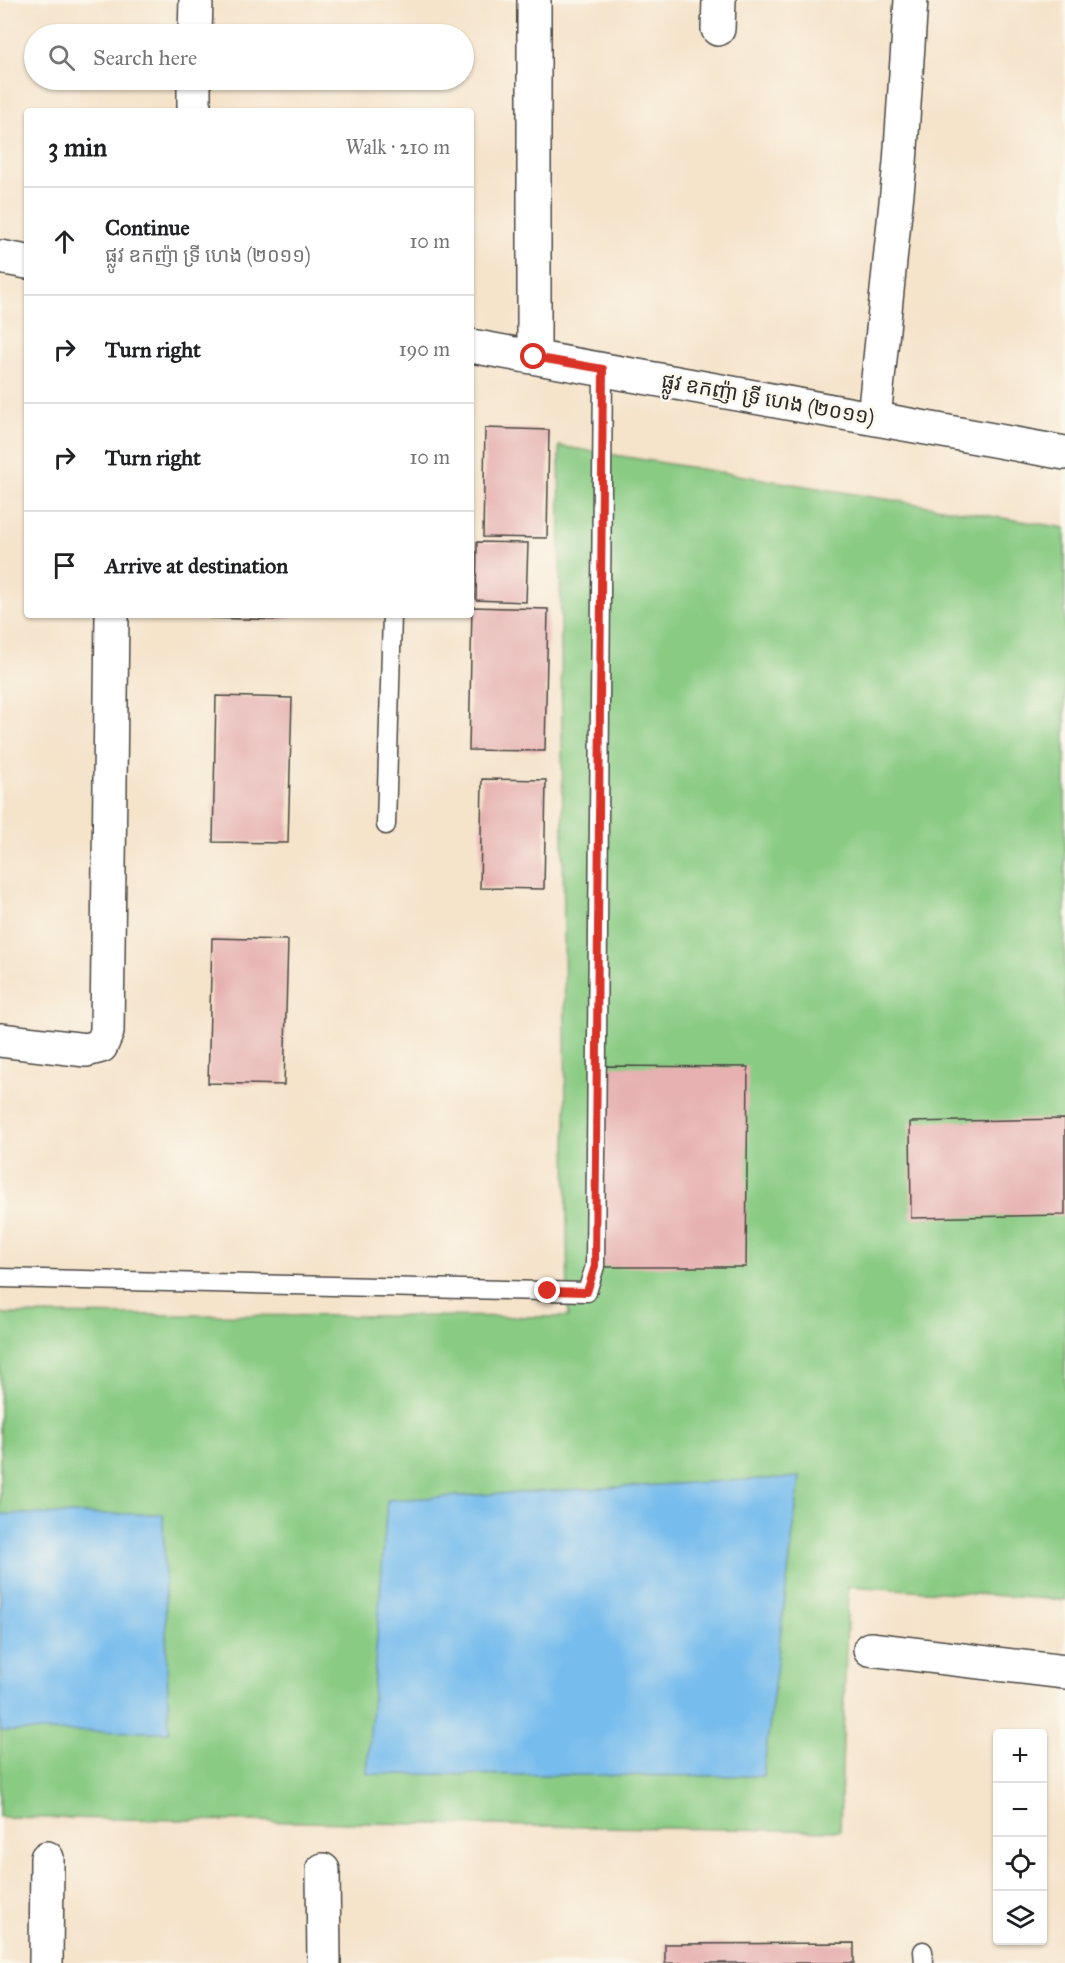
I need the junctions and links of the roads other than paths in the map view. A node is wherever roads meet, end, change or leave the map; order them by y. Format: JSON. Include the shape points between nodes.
{"nodes":[{"id":1,"x":196,"y":0,"type":"edge"},
{"id":2,"x":534,"y":0,"type":"edge"},
{"id":3,"x":911,"y":0,"type":"edge"},
{"id":4,"x":195,"y":24,"type":"edge"},
{"id":5,"x":194,"y":90,"type":"edge"},
{"id":6,"x":194,"y":108,"type":"edge"},
{"id":7,"x":0,"y":256,"type":"edge"},
{"id":8,"x":24,"y":261,"type":"edge"},
{"id":9,"x":474,"y":347,"type":"edge"},
{"id":10,"x":534,"y":357,"type":"junction"},
{"id":11,"x":603,"y":369,"type":"junction"},
{"id":12,"x":874,"y":418,"type":"junction"},
{"id":13,"x":1065,"y":453,"type":"edge"},
{"id":14,"x":112,"y":618,"type":"edge"},
{"id":15,"x":392,"y":618,"type":"edge"},
{"id":16,"x":386,"y":825,"type":"dead end"},
{"id":17,"x":0,"y":1040,"type":"edge"},
{"id":18,"x":0,"y":1278,"type":"edge"},
{"id":19,"x":870,"y":1648,"type":"dead end"},
{"id":20,"x":1065,"y":1672,"type":"edge"},
{"id":21,"x":47,"y":1858,"type":"dead end"},
{"id":22,"x":323,"y":1870,"type":"dead end"},
{"id":23,"x":46,"y":1963,"type":"edge"},
{"id":24,"x":324,"y":1963,"type":"edge"}],
"edges":[{"from":1,"to":4,"type":"street"},
{"from":2,"to":10,"type":"street"},
{"from":3,"to":12,"type":"street","via":[[900,163]]},
{"from":5,"to":6,"type":"street"},
{"from":7,"to":8,"type":"street"},
{"from":9,"to":10,"type":"street","name":"ផ្លូវ ឧកញ៉ា ទ្រី ហេង (២០១១)"},
{"from":10,"to":11,"type":"street","name":"ផ្លូវ ឧកញ៉ា ទ្រី ហេង (២០១១)"},
{"from":11,"to":12,"type":"street","name":"ផ្លូវ ឧកញ៉ា ទ្រី ហេង (២០១១)"},
{"from":11,"to":18,"type":"lane","via":[[595,1266],[587,1292]]},
{"from":12,"to":13,"type":"street","name":"ផ្លូវ ឧកញ៉ា ទ្រី ហេង (២០១១)"},
{"from":14,"to":17,"type":"street","via":[[107,1032],[101,1046],[86,1050]]},
{"from":15,"to":16,"type":"lane"},
{"from":19,"to":20,"type":"street"},
{"from":21,"to":23,"type":"street"},
{"from":22,"to":24,"type":"street"}]}
